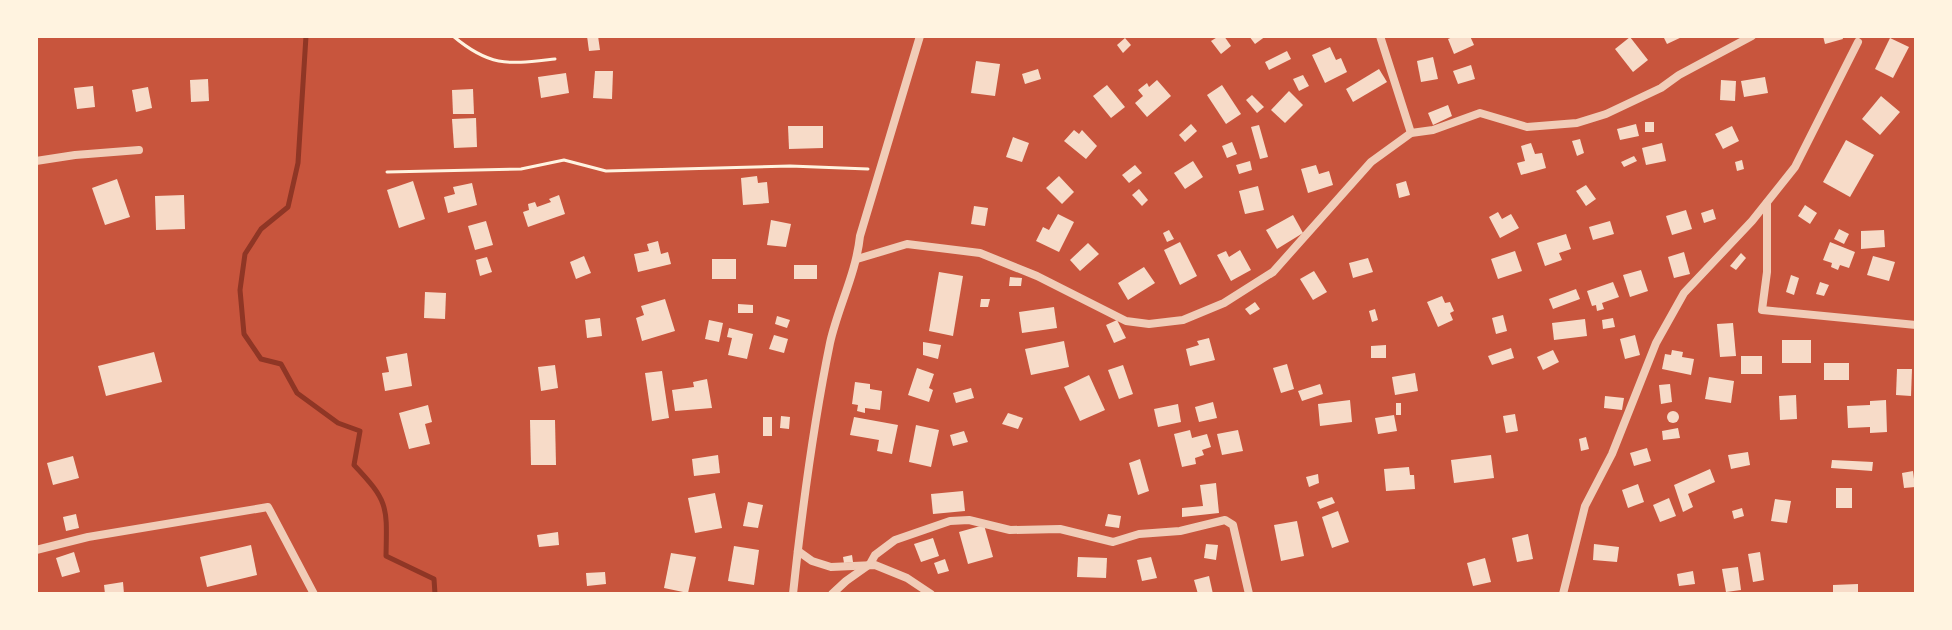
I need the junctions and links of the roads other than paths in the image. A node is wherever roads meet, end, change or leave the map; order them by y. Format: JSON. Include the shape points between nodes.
{"nodes":[{"id":1,"x":920,"y":36,"type":"edge"},
{"id":2,"x":1380,"y":36,"type":"edge"},
{"id":3,"x":1752,"y":36,"type":"edge"},
{"id":4,"x":1858,"y":42,"type":"dead end"},
{"id":5,"x":1411,"y":133,"type":"junction"},
{"id":6,"x":139,"y":150,"type":"dead end"},
{"id":7,"x":36,"y":161,"type":"edge"},
{"id":8,"x":1767,"y":202,"type":"junction"},
{"id":9,"x":857,"y":259,"type":"junction"},
{"id":10,"x":1916,"y":325,"type":"edge"},
{"id":11,"x":36,"y":550,"type":"edge"},
{"id":12,"x":798,"y":551,"type":"junction"},
{"id":13,"x":870,"y":564,"type":"junction"},
{"id":14,"x":314,"y":594,"type":"edge"},
{"id":15,"x":793,"y":594,"type":"edge"},
{"id":16,"x":832,"y":594,"type":"edge"},
{"id":17,"x":931,"y":594,"type":"edge"},
{"id":18,"x":1249,"y":594,"type":"edge"},
{"id":19,"x":1563,"y":594,"type":"edge"}],
"edges":[{"from":1,"to":9,"type":"street"},
{"from":2,"to":5,"type":"street"},
{"from":3,"to":5,"type":"street","via":[[1661,88],[1591,118],[1527,127],[1480,113]]},
{"from":4,"to":8,"type":"street","via":[[1795,167]]},
{"from":5,"to":9,"type":"street","via":[[1371,162],[1273,272],[1224,303],[1183,320],[1126,321],[980,253],[907,244]]},
{"from":6,"to":7,"type":"street"},
{"from":8,"to":10,"type":"street","via":[[1762,310]]},
{"from":8,"to":19,"type":"street","via":[[1684,293],[1656,343],[1585,506]]},
{"from":9,"to":12,"type":"street","via":[[831,340]]},
{"from":11,"to":14,"type":"street","via":[[268,507]]},
{"from":12,"to":13,"type":"street","via":[[831,567]]},
{"from":12,"to":15,"type":"street"},
{"from":13,"to":16,"type":"street"},
{"from":13,"to":17,"type":"street"},
{"from":13,"to":18,"type":"street","via":[[895,540],[950,521],[1010,530],[1060,529],[1113,542],[1225,520],[1233,525]]}]}
